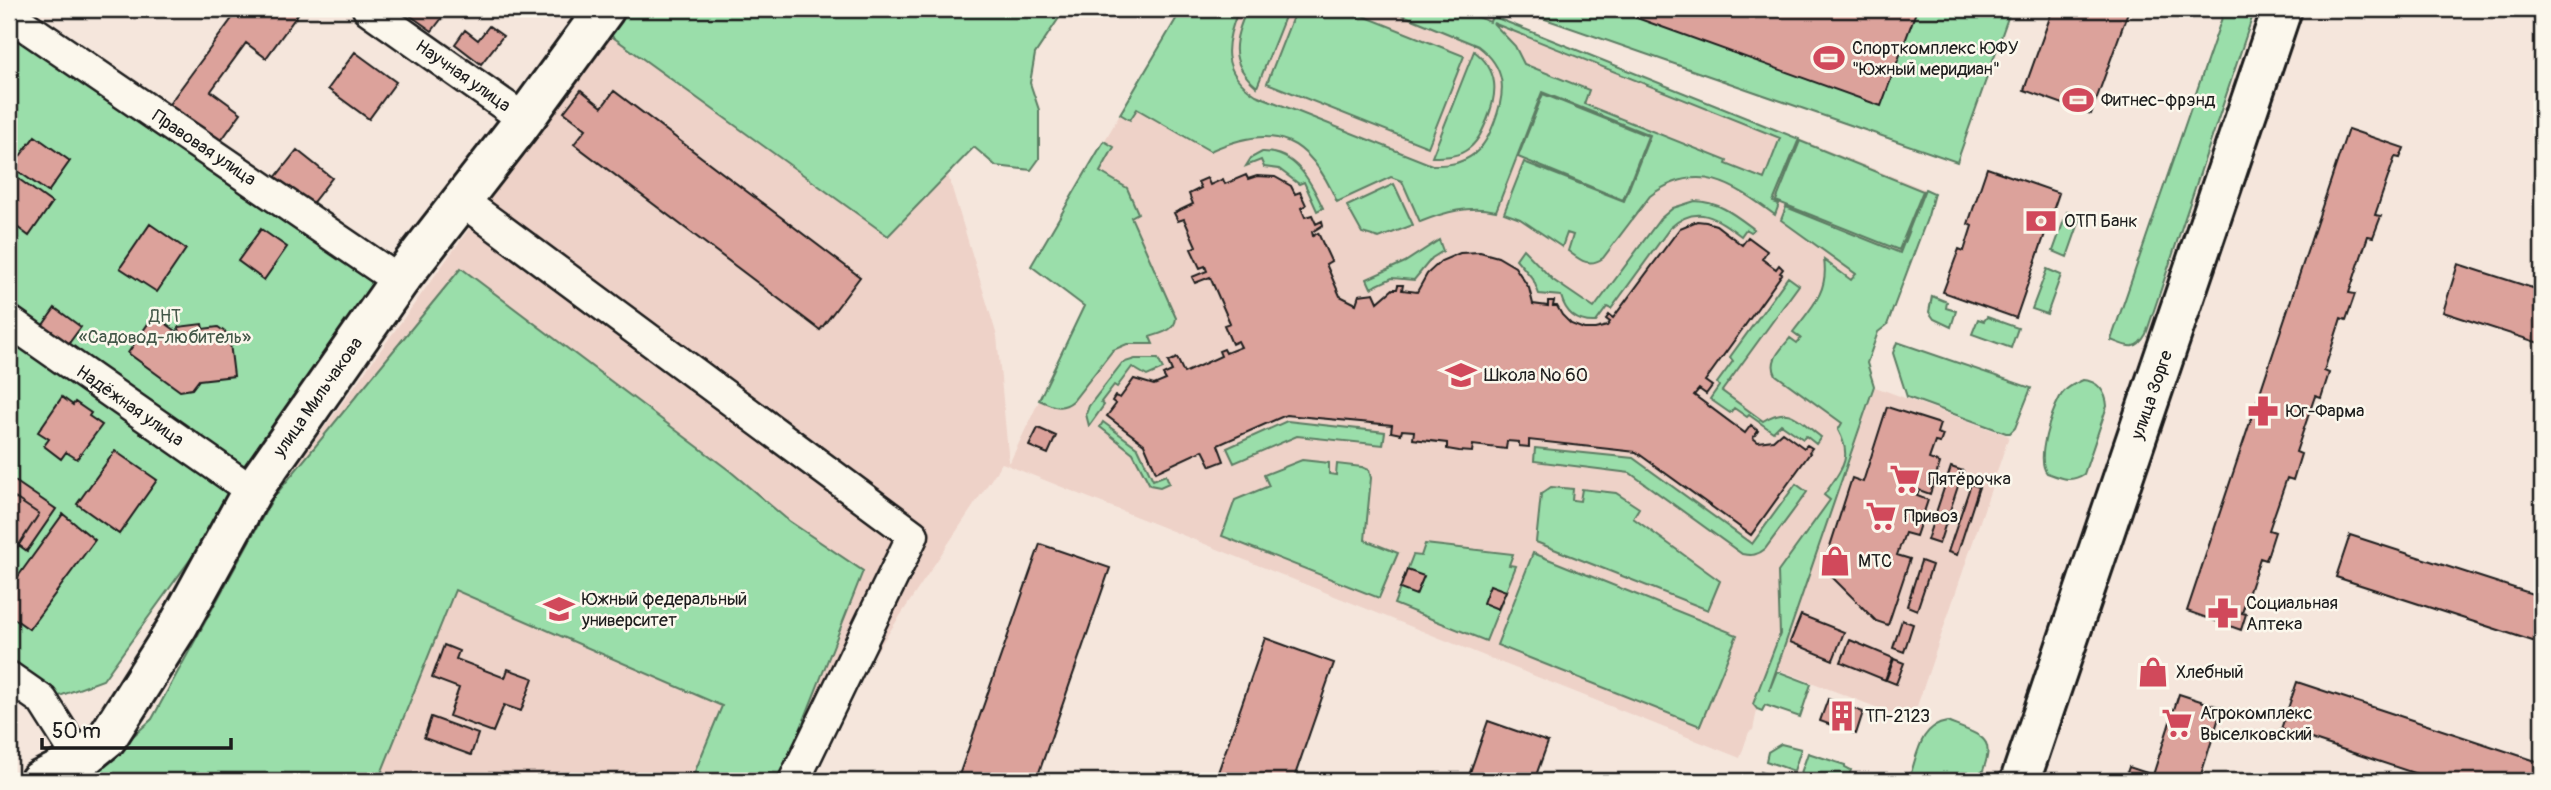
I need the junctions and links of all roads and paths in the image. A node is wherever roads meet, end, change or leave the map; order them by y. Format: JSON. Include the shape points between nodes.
{"nodes":[{"id":1,"x":368,"y":9,"type":"edge"},
{"id":2,"x":605,"y":9,"type":"edge"},
{"id":3,"x":2282,"y":9,"type":"edge"},
{"id":4,"x":9,"y":15,"type":"edge"},
{"id":5,"x":524,"y":119,"type":"junction"},
{"id":6,"x":461,"y":201,"type":"junction"},
{"id":7,"x":399,"y":281,"type":"junction"},
{"id":8,"x":9,"y":321,"type":"edge"},
{"id":9,"x":251,"y":491,"type":"junction"},
{"id":10,"x":9,"y":677,"type":"edge"},
{"id":11,"x":80,"y":760,"type":"junction"},
{"id":12,"x":39,"y":781,"type":"edge"},
{"id":13,"x":794,"y":781,"type":"edge"},
{"id":14,"x":2020,"y":781,"type":"edge"}],
"edges":[{"from":1,"to":5,"type":"street","name":"Научная улица"},
{"from":2,"to":5,"type":"street","name":"улица Мильчакова"},
{"from":3,"to":14,"type":"street","name":"улица Зорге"},
{"from":4,"to":7,"type":"street","name":"Правовая улица"},
{"from":5,"to":6,"type":"street","name":"улица Мильчакова"},
{"from":6,"to":7,"type":"street","name":"улица Мильчакова"},
{"from":6,"to":13,"type":"street","via":[[913,535]]},
{"from":7,"to":9,"type":"street","name":"улица Мильчакова"},
{"from":8,"to":9,"type":"street","name":"Надёжная улица"},
{"from":9,"to":11,"type":"street","name":"улица Мильчакова","via":[[155,664],[107,738]]},
{"from":10,"to":11,"type":"street","via":[[42,700]]},
{"from":11,"to":12,"type":"street","name":"улица Мильчакова"}]}
